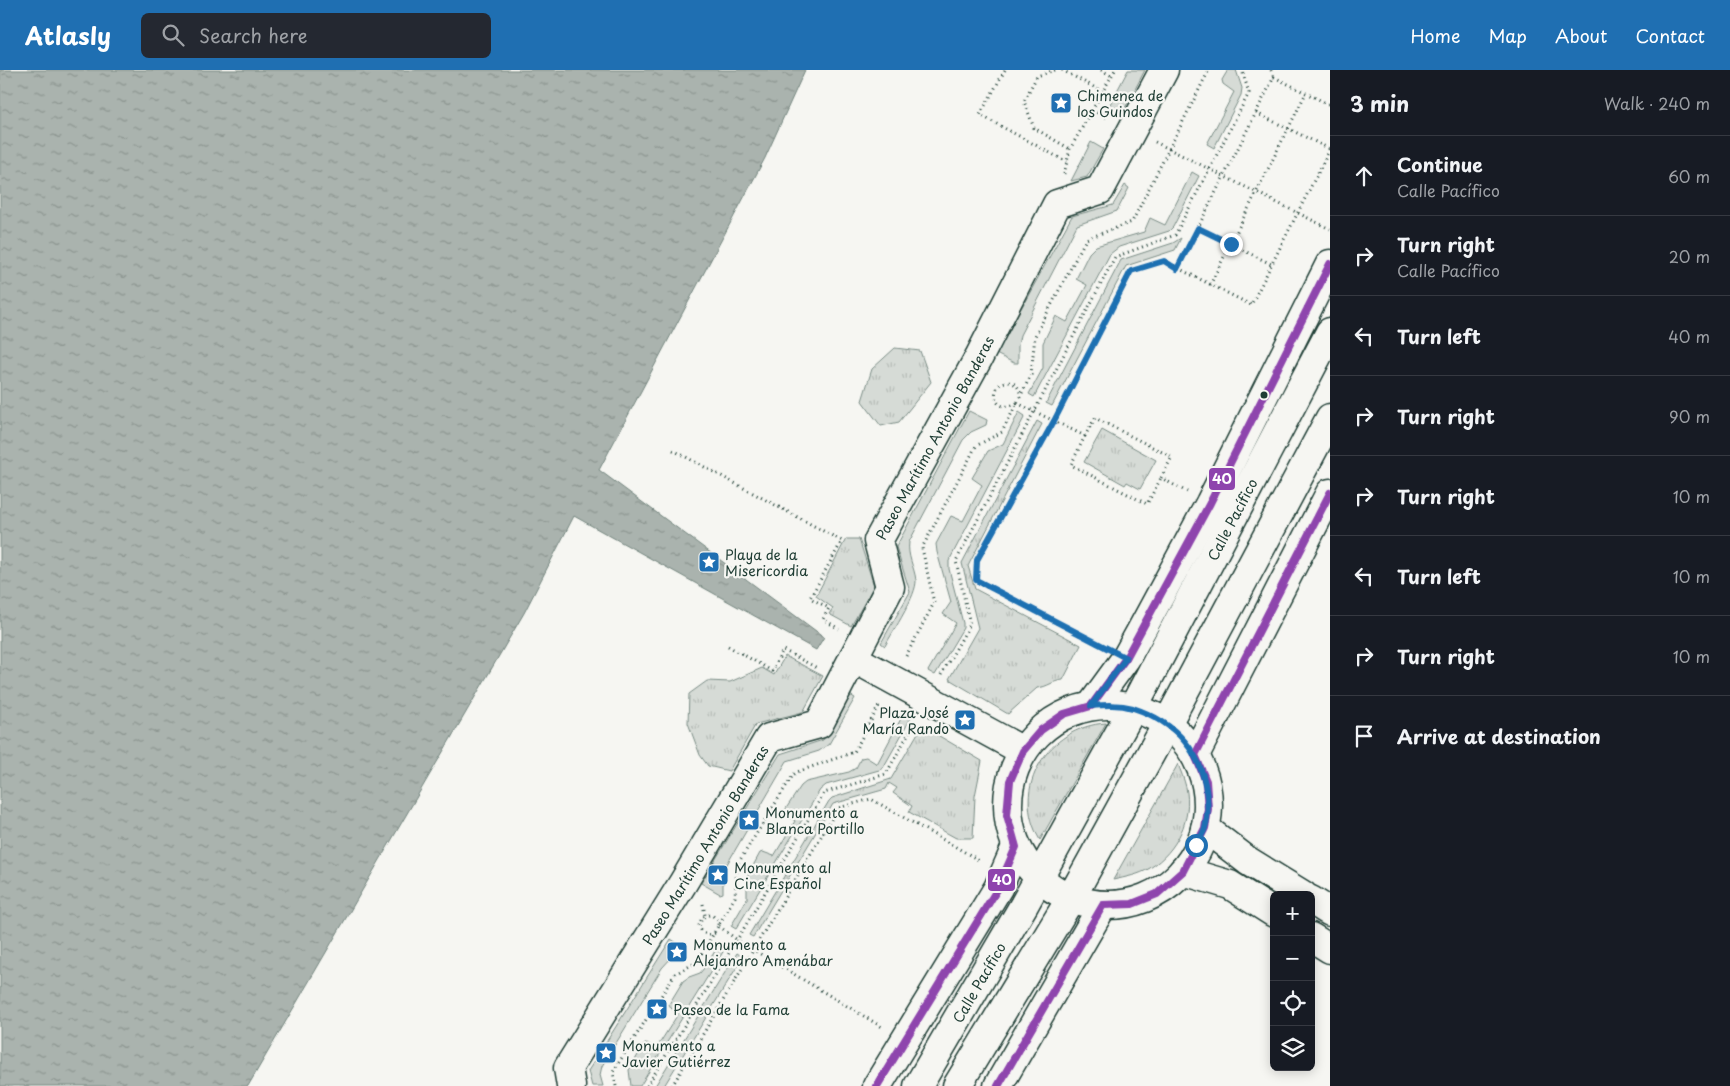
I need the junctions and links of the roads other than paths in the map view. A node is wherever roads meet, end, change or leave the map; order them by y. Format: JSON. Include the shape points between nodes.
{"nodes":[{"id":1,"x":1164,"y":70,"type":"edge"},
{"id":2,"x":1330,"y":264,"type":"edge"},
{"id":3,"x":1330,"y":332,"type":"edge"},
{"id":4,"x":1330,"y":418,"type":"edge"},
{"id":5,"x":1330,"y":493,"type":"edge"},
{"id":6,"x":853,"y":658,"type":"junction"},
{"id":7,"x":1091,"y":706,"type":"junction"},
{"id":8,"x":1133,"y":708,"type":"junction"},
{"id":9,"x":1168,"y":724,"type":"junction"},
{"id":10,"x":1023,"y":751,"type":"junction"},
{"id":11,"x":1195,"y":755,"type":"junction"},
{"id":12,"x":1205,"y":828,"type":"junction"},
{"id":13,"x":1016,"y":847,"type":"junction"},
{"id":14,"x":1183,"y":871,"type":"junction"},
{"id":15,"x":1039,"y":879,"type":"junction"},
{"id":16,"x":1297,"y":891,"type":"edge"},
{"id":17,"x":1071,"y":898,"type":"junction"},
{"id":18,"x":1315,"y":903,"type":"edge"},
{"id":19,"x":1103,"y":905,"type":"junction"},
{"id":20,"x":1270,"y":910,"type":"edge"},
{"id":21,"x":1330,"y":912,"type":"edge"},
{"id":22,"x":1315,"y":940,"type":"edge"},
{"id":23,"x":1330,"y":949,"type":"edge"},
{"id":24,"x":571,"y":1086,"type":"edge"},
{"id":25,"x":877,"y":1086,"type":"edge"},
{"id":26,"x":918,"y":1086,"type":"edge"},
{"id":27,"x":957,"y":1086,"type":"edge"},
{"id":28,"x":998,"y":1086,"type":"edge"}],
"edges":[{"from":1,"to":6,"type":"main road","name":"Paseo Marítimo Antonio Banderas","via":[[1100,190],[1057,204],[979,357],[878,541],[890,587]]},
{"from":2,"to":7,"type":"main road","name":"Calle Pacífico","via":[[1210,503],[1126,658]]},
{"from":3,"to":8,"type":"main road","name":"Calle Pacífico"},
{"from":4,"to":9,"type":"main road"},
{"from":5,"to":11,"type":"main road"},
{"from":6,"to":10,"type":"main road"},
{"from":6,"to":24,"type":"main road","name":"Paseo Marítimo Antonio Banderas","via":[[819,724],[769,738],[568,1068]]},
{"from":7,"to":8,"type":"main road"},
{"from":7,"to":10,"type":"main road","via":[[1064,714],[1041,730]]},
{"from":8,"to":9,"type":"main road"},
{"from":8,"to":15,"type":"main road","name":"Calle Pacífico"},
{"from":9,"to":11,"type":"main road"},
{"from":9,"to":17,"type":"main road"},
{"from":10,"to":13,"type":"main road","via":[[1010,781],[1007,815]]},
{"from":11,"to":12,"type":"main road","via":[[1206,781],[1208,809]]},
{"from":12,"to":14,"type":"main road"},
{"from":12,"to":16,"type":"main road","via":[[1248,861]]},
{"from":13,"to":15,"type":"main road"},
{"from":13,"to":25,"type":"main road","via":[[998,888]]},
{"from":14,"to":19,"type":"main road","via":[[1157,894],[1132,904]]},
{"from":14,"to":20,"type":"main road","via":[[1230,885]]},
{"from":15,"to":17,"type":"main road"},
{"from":15,"to":26,"type":"main road","name":"Calle Pacífico"},
{"from":17,"to":19,"type":"main road"},
{"from":17,"to":27,"type":"main road"},
{"from":18,"to":21,"type":"main road"},
{"from":19,"to":28,"type":"main road"},
{"from":22,"to":23,"type":"main road"}]}
